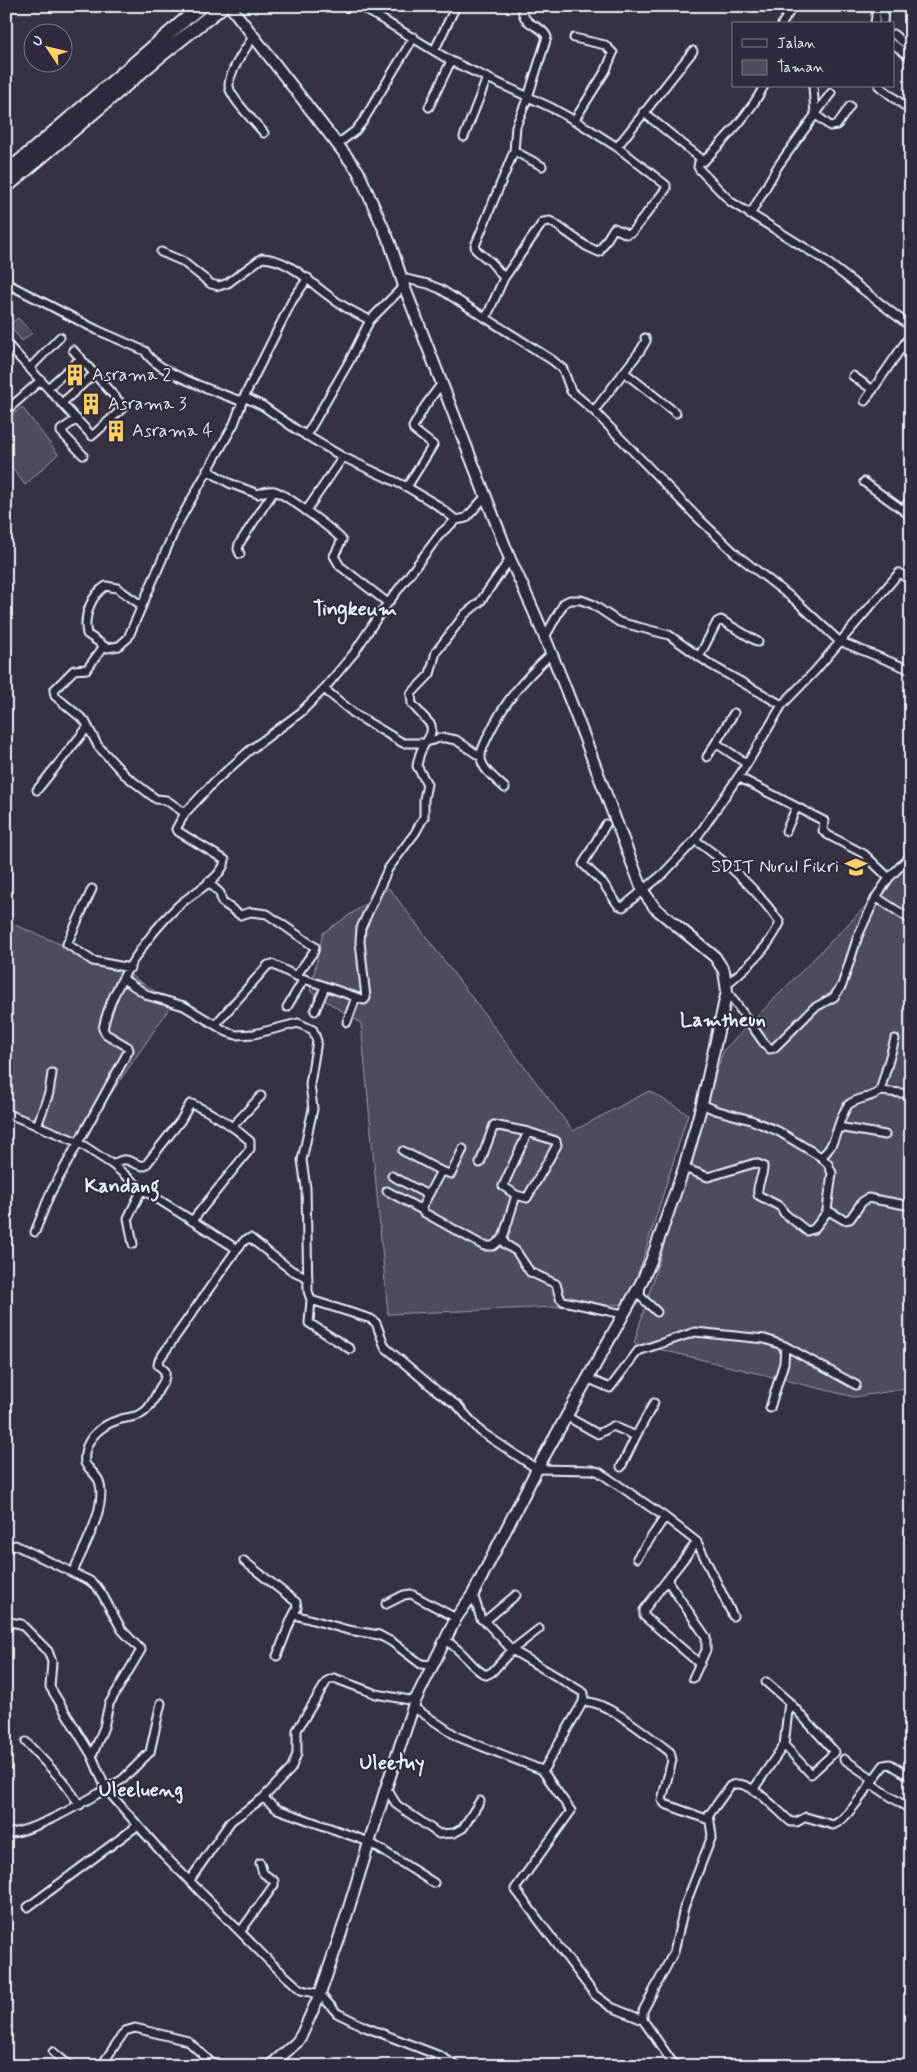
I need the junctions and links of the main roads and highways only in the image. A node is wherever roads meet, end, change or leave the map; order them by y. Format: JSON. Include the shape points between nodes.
{"nodes":[{"id":1,"x":201,"y":6,"type":"edge"},
{"id":2,"x":223,"y":6,"type":"edge"},
{"id":3,"x":137,"y":68,"type":"junction"},
{"id":4,"x":6,"y":173,"type":"edge"},
{"id":5,"x":6,"y":187,"type":"edge"}],
"edges":[{"from":1,"to":3,"type":"highway"},
{"from":2,"to":3,"type":"highway"},
{"from":3,"to":4,"type":"highway"},
{"from":3,"to":5,"type":"highway"}]}
